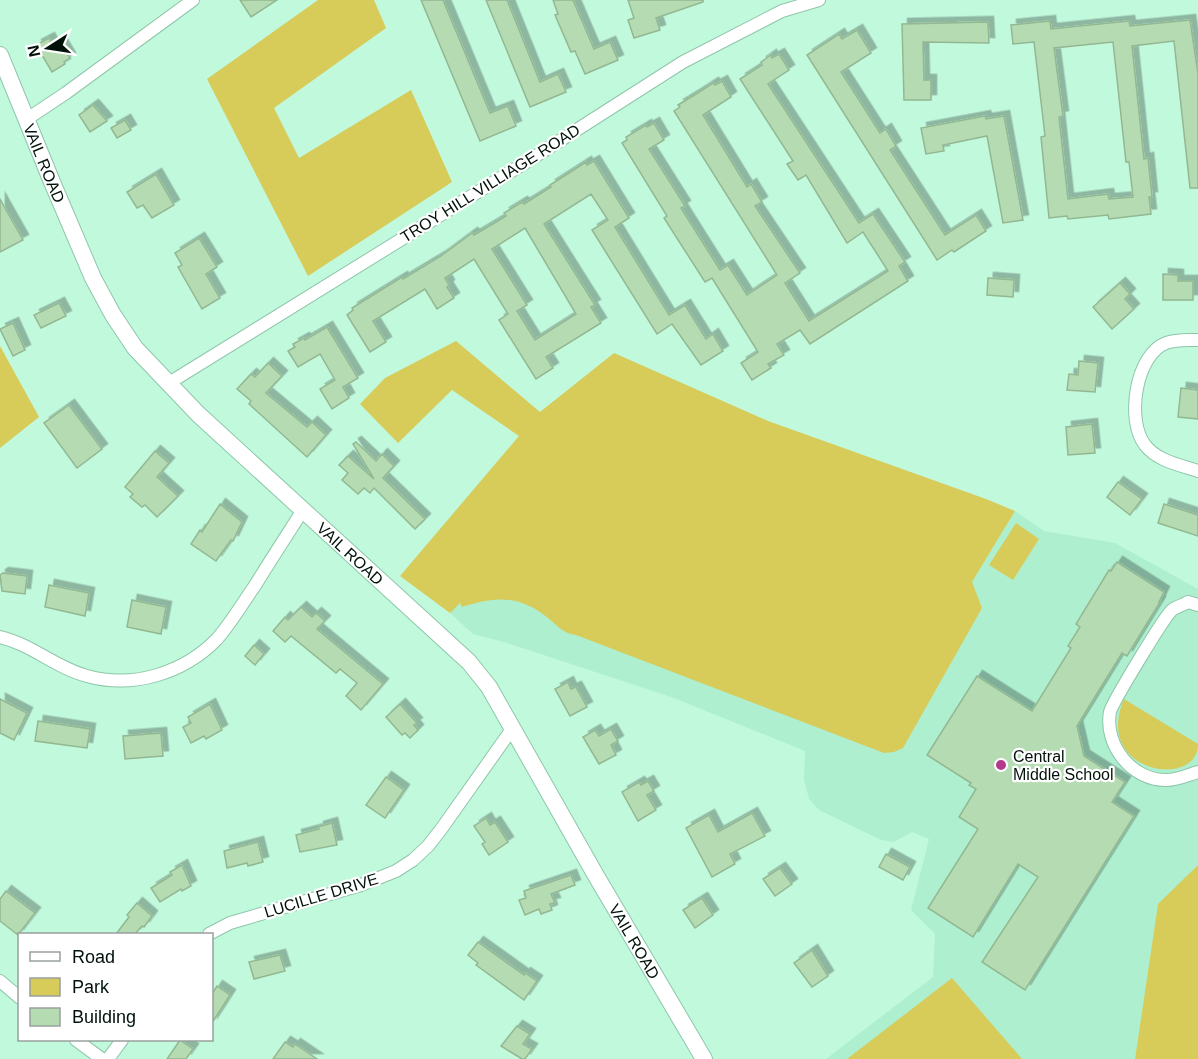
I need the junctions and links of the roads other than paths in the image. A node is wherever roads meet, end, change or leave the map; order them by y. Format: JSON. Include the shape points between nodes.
{"nodes":[{"id":1,"x":193,"y":0,"type":"edge"},
{"id":2,"x":819,"y":0,"type":"edge"},
{"id":3,"x":0,"y":55,"type":"edge"},
{"id":4,"x":3,"y":73,"type":"edge"},
{"id":5,"x":27,"y":119,"type":"junction"},
{"id":6,"x":1198,"y":340,"type":"edge"},
{"id":7,"x":169,"y":383,"type":"junction"},
{"id":8,"x":1198,"y":471,"type":"edge"},
{"id":9,"x":303,"y":510,"type":"junction"},
{"id":10,"x":1193,"y":604,"type":"edge"},
{"id":11,"x":0,"y":637,"type":"edge"},
{"id":12,"x":512,"y":729,"type":"junction"},
{"id":13,"x":1198,"y":772,"type":"edge"},
{"id":14,"x":210,"y":933,"type":"edge"},
{"id":15,"x":0,"y":981,"type":"edge"},
{"id":16,"x":18,"y":996,"type":"edge"},
{"id":17,"x":77,"y":1041,"type":"edge"},
{"id":18,"x":121,"y":1041,"type":"edge"},
{"id":19,"x":102,"y":1059,"type":"edge"},
{"id":20,"x":108,"y":1059,"type":"edge"},
{"id":21,"x":704,"y":1059,"type":"edge"}],
"edges":[{"from":1,"to":5,"type":"street"},
{"from":2,"to":7,"type":"street","name":"TROY HILL VILLIAGE ROAD","via":[[782,11],[683,62]]},
{"from":3,"to":4,"type":"street","name":"VAIL ROAD"},
{"from":4,"to":5,"type":"street","name":"VAIL ROAD"},
{"from":5,"to":7,"type":"street","name":"VAIL ROAD","via":[[93,278],[135,348]]},
{"from":6,"to":8,"type":"street","via":[[1166,343],[1156,349],[1139,377],[1134,409],[1136,429],[1152,453]]},
{"from":7,"to":9,"type":"street","name":"VAIL ROAD"},
{"from":9,"to":11,"type":"street","via":[[229,625],[200,653],[166,672],[127,680],[87,676]]},
{"from":9,"to":12,"type":"street","name":"VAIL ROAD","via":[[469,662],[489,687]]},
{"from":10,"to":13,"type":"street","via":[[1172,610],[1117,696],[1110,723],[1117,753],[1133,769],[1168,780]]},
{"from":12,"to":14,"type":"street","name":"LUCILLE DRIVE","via":[[442,828],[413,860],[361,885],[230,923]]},
{"from":12,"to":21,"type":"street","name":"VAIL ROAD"},
{"from":15,"to":16,"type":"street"},
{"from":17,"to":19,"type":"street"},
{"from":18,"to":20,"type":"street"}]}
